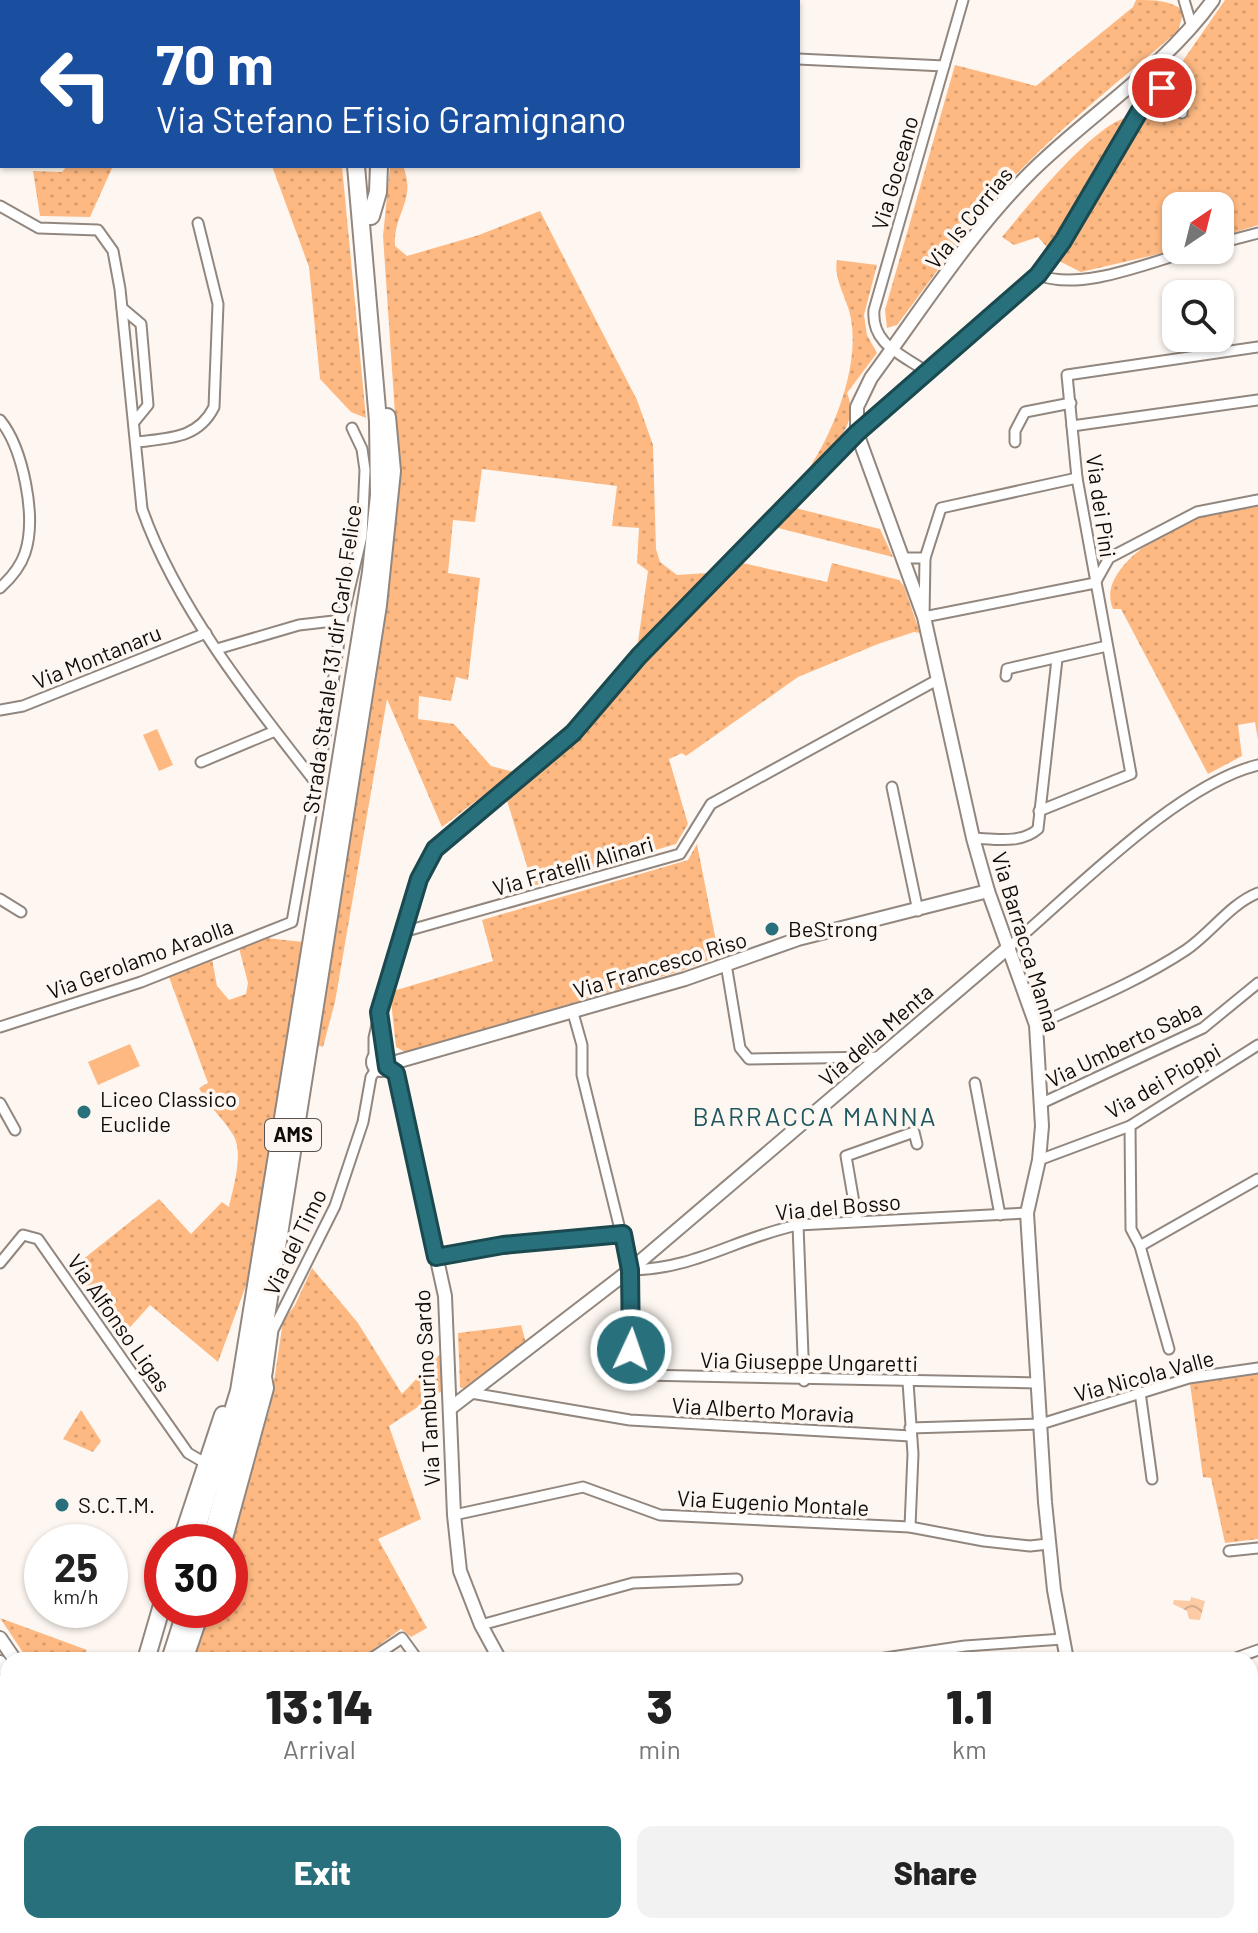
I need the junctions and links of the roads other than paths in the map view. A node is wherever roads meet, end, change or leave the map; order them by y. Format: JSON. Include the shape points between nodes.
{"nodes":[{"id":1,"x":963,"y":0,"type":"edge"},
{"id":2,"x":1184,"y":0,"type":"edge"},
{"id":3,"x":1213,"y":0,"type":"edge"},
{"id":4,"x":1193,"y":29,"type":"junction"},
{"id":5,"x":1165,"y":55,"type":"junction"},
{"id":6,"x":800,"y":59,"type":"edge"},
{"id":7,"x":944,"y":66,"type":"junction"},
{"id":8,"x":1181,"y":74,"type":"junction"},
{"id":9,"x":1182,"y":113,"type":"dead end"},
{"id":10,"x":356,"y":168,"type":"edge"},
{"id":11,"x":368,"y":168,"type":"edge"},
{"id":12,"x":379,"y":168,"type":"edge"},
{"id":13,"x":0,"y":206,"type":"edge"},
{"id":14,"x":371,"y":216,"type":"junction"},
{"id":15,"x":198,"y":223,"type":"dead end"},
{"id":16,"x":1258,"y":233,"type":"edge"},
{"id":17,"x":1234,"y":239,"type":"edge"},
{"id":18,"x":1162,"y":259,"type":"edge"},
{"id":19,"x":1038,"y":275,"type":"junction"},
{"id":20,"x":122,"y":308,"type":"junction"},
{"id":21,"x":1258,"y":347,"type":"edge"},
{"id":22,"x":893,"y":348,"type":"junction"},
{"id":23,"x":927,"y":372,"type":"junction"},
{"id":24,"x":1258,"y":400,"type":"edge"},
{"id":25,"x":1071,"y":403,"type":"junction"},
{"id":26,"x":0,"y":420,"type":"edge"},
{"id":27,"x":135,"y":421,"type":"junction"},
{"id":28,"x":1072,"y":426,"type":"junction"},
{"id":29,"x":352,"y":428,"type":"dead end"},
{"id":30,"x":858,"y":437,"type":"junction"},
{"id":31,"x":137,"y":442,"type":"junction"},
{"id":32,"x":1015,"y":442,"type":"dead end"},
{"id":33,"x":1077,"y":478,"type":"junction"},
{"id":34,"x":1258,"y":500,"type":"edge"},
{"id":35,"x":902,"y":558,"type":"junction"},
{"id":36,"x":925,"y":558,"type":"junction"},
{"id":37,"x":1095,"y":583,"type":"junction"},
{"id":38,"x":0,"y":588,"type":"edge"},
{"id":39,"x":924,"y":617,"type":"junction"},
{"id":40,"x":342,"y":620,"type":"junction"},
{"id":41,"x":206,"y":633,"type":"junction"},
{"id":42,"x":1107,"y":646,"type":"junction"},
{"id":43,"x":217,"y":649,"type":"junction"},
{"id":44,"x":1057,"y":659,"type":"junction"},
{"id":45,"x":1006,"y":676,"type":"dead end"},
{"id":46,"x":937,"y":680,"type":"junction"},
{"id":47,"x":0,"y":710,"type":"edge"},
{"id":48,"x":275,"y":731,"type":"junction"},
{"id":49,"x":201,"y":762,"type":"dead end"},
{"id":50,"x":1258,"y":765,"type":"edge"},
{"id":51,"x":316,"y":783,"type":"junction"},
{"id":52,"x":892,"y":787,"type":"dead end"},
{"id":53,"x":1039,"y":811,"type":"junction"},
{"id":54,"x":973,"y":838,"type":"junction"},
{"id":55,"x":988,"y":891,"type":"junction"},
{"id":56,"x":1258,"y":893,"type":"edge"},
{"id":57,"x":0,"y":899,"type":"edge"},
{"id":58,"x":918,"y":911,"type":"junction"},
{"id":59,"x":21,"y":912,"type":"dead end"},
{"id":60,"x":322,"y":916,"type":"junction"},
{"id":61,"x":403,"y":932,"type":"junction"},
{"id":62,"x":1009,"y":947,"type":"junction"},
{"id":63,"x":726,"y":964,"type":"junction"},
{"id":64,"x":1258,"y":983,"type":"edge"},
{"id":65,"x":573,"y":1013,"type":"junction"},
{"id":66,"x":1036,"y":1025,"type":"junction"},
{"id":67,"x":0,"y":1027,"type":"edge"},
{"id":68,"x":1258,"y":1045,"type":"edge"},
{"id":69,"x":882,"y":1057,"type":"junction"},
{"id":70,"x":383,"y":1063,"type":"junction"},
{"id":71,"x":975,"y":1083,"type":"dead end"},
{"id":72,"x":0,"y":1103,"type":"edge"},
{"id":73,"x":1042,"y":1103,"type":"junction"},
{"id":74,"x":1130,"y":1126,"type":"junction"},
{"id":75,"x":15,"y":1130,"type":"dead end"},
{"id":76,"x":917,"y":1144,"type":"dead end"},
{"id":77,"x":1039,"y":1160,"type":"junction"},
{"id":78,"x":1257,"y":1180,"type":"edge"},
{"id":79,"x":1027,"y":1213,"type":"junction"},
{"id":80,"x":1000,"y":1215,"type":"junction"},
{"id":81,"x":857,"y":1220,"type":"junction"},
{"id":82,"x":798,"y":1225,"type":"junction"},
{"id":83,"x":623,"y":1234,"type":"junction"},
{"id":84,"x":1140,"y":1246,"type":"junction"},
{"id":85,"x":647,"y":1256,"type":"junction"},
{"id":86,"x":436,"y":1257,"type":"junction"},
{"id":87,"x":0,"y":1263,"type":"edge"},
{"id":88,"x":630,"y":1270,"type":"junction"},
{"id":89,"x":658,"y":1270,"type":"junction"},
{"id":90,"x":1169,"y":1349,"type":"dead end"},
{"id":91,"x":259,"y":1357,"type":"junction"},
{"id":92,"x":1258,"y":1368,"type":"edge"},
{"id":93,"x":804,"y":1381,"type":"junction"},
{"id":94,"x":908,"y":1382,"type":"junction"},
{"id":95,"x":1038,"y":1383,"type":"junction"},
{"id":96,"x":265,"y":1388,"type":"junction"},
{"id":97,"x":239,"y":1391,"type":"junction"},
{"id":98,"x":1140,"y":1392,"type":"junction"},
{"id":99,"x":471,"y":1393,"type":"junction"},
{"id":100,"x":452,"y":1407,"type":"junction"},
{"id":101,"x":1041,"y":1424,"type":"junction"},
{"id":102,"x":911,"y":1432,"type":"junction"},
{"id":103,"x":205,"y":1463,"type":"junction"},
{"id":104,"x":1152,"y":1479,"type":"dead end"},
{"id":105,"x":454,"y":1515,"type":"junction"},
{"id":106,"x":186,"y":1524,"type":"edge"},
{"id":107,"x":198,"y":1524,"type":"edge"},
{"id":108,"x":216,"y":1524,"type":"edge"},
{"id":109,"x":228,"y":1524,"type":"edge"},
{"id":110,"x":910,"y":1527,"type":"junction"},
{"id":111,"x":1048,"y":1544,"type":"junction"},
{"id":112,"x":1258,"y":1548,"type":"edge"},
{"id":113,"x":1229,"y":1551,"type":"dead end"},
{"id":114,"x":737,"y":1579,"type":"dead end"},
{"id":115,"x":481,"y":1625,"type":"junction"},
{"id":116,"x":155,"y":1628,"type":"edge"},
{"id":117,"x":163,"y":1628,"type":"edge"},
{"id":118,"x":180,"y":1628,"type":"edge"},
{"id":119,"x":195,"y":1628,"type":"edge"},
{"id":120,"x":1063,"y":1639,"type":"junction"},
{"id":121,"x":148,"y":1652,"type":"edge"},
{"id":122,"x":156,"y":1652,"type":"edge"},
{"id":123,"x":173,"y":1652,"type":"edge"},
{"id":124,"x":187,"y":1652,"type":"edge"},
{"id":125,"x":381,"y":1652,"type":"edge"},
{"id":126,"x":412,"y":1652,"type":"edge"},
{"id":127,"x":496,"y":1652,"type":"edge"},
{"id":128,"x":936,"y":1652,"type":"edge"},
{"id":129,"x":1065,"y":1652,"type":"edge"}],
"edges":[{"from":1,"to":7,"type":"street","name":"Via Goceano"},
{"from":2,"to":4,"type":"street"},
{"from":3,"to":4,"type":"street","name":"Via Is Corrias"},
{"from":4,"to":5,"type":"street","name":"Via Is Corrias"},
{"from":5,"to":8,"type":"street"},
{"from":5,"to":22,"type":"street","name":"Via Is Corrias","via":[[1030,173]]},
{"from":6,"to":7,"type":"street"},
{"from":7,"to":22,"type":"street","name":"Via Goceano","via":[[874,310],[875,333]]},
{"from":8,"to":9,"type":"street"},
{"from":8,"to":19,"type":"street","via":[[1139,112]]},
{"from":10,"to":60,"type":"highway","name":"Strada Statale 131 dir Carlo Felice","via":[[378,421],[379,495]]},
{"from":11,"to":14,"type":"highway","name":"Strada Statale 131 dir Carlo Felice"},
{"from":12,"to":14,"type":"highway"},
{"from":13,"to":20,"type":"street","via":[[39,228],[98,230],[113,251]]},
{"from":14,"to":60,"type":"highway","name":"Strada Statale 131 dir Carlo Felice","via":[[392,471],[378,605]]},
{"from":15,"to":31,"type":"street","via":[[218,304],[214,407],[192,432]]},
{"from":16,"to":17,"type":"street"},
{"from":18,"to":19,"type":"street","via":[[1080,281],[1058,283]]},
{"from":19,"to":23,"type":"street","name":"Via del Timo"},
{"from":20,"to":27,"type":"street"},
{"from":20,"to":27,"type":"street","via":[[141,324],[148,405]]},
{"from":21,"to":25,"type":"street","via":[[1067,375]]},
{"from":22,"to":23,"type":"street"},
{"from":22,"to":30,"type":"street","name":"Via Is Corrias","via":[[860,397]]},
{"from":23,"to":30,"type":"street","name":"Via del Timo"},
{"from":24,"to":28,"type":"street"},
{"from":25,"to":28,"type":"street","name":"Via dei Pini"},
{"from":25,"to":32,"type":"street","via":[[1025,412]]},
{"from":26,"to":38,"type":"street","via":[[20,453],[30,525],[17,571]]},
{"from":27,"to":31,"type":"street"},
{"from":28,"to":33,"type":"street","name":"Via dei Pini"},
{"from":29,"to":40,"type":"street","via":[[362,449],[366,491],[362,536]]},
{"from":30,"to":35,"type":"street","name":"Via Barracca Manna"},
{"from":30,"to":61,"type":"street","name":"Via del Timo","via":[[639,656],[573,733],[435,849],[419,879]]},
{"from":31,"to":41,"type":"street","via":[[142,509]]},
{"from":33,"to":36,"type":"street","via":[[941,508]]},
{"from":33,"to":37,"type":"street","name":"Via dei Pini"},
{"from":34,"to":37,"type":"street","via":[[1197,512],[1109,558]]},
{"from":35,"to":36,"type":"street"},
{"from":35,"to":39,"type":"street","name":"Via Barracca Manna"},
{"from":36,"to":39,"type":"street"},
{"from":37,"to":39,"type":"street","name":"Via dei Pini"},
{"from":37,"to":42,"type":"street"},
{"from":39,"to":46,"type":"street","name":"Via Barracca Manna"},
{"from":40,"to":43,"type":"street","via":[[299,625]]},
{"from":40,"to":51,"type":"street"},
{"from":41,"to":43,"type":"street"},
{"from":41,"to":47,"type":"street","name":"Via Montanaru","via":[[23,706]]},
{"from":42,"to":44,"type":"street"},
{"from":42,"to":53,"type":"street","via":[[1131,774]]},
{"from":43,"to":48,"type":"street"},
{"from":44,"to":45,"type":"street","via":[[1007,669]]},
{"from":44,"to":53,"type":"street"},
{"from":46,"to":54,"type":"street","name":"Via Barracca Manna"},
{"from":46,"to":61,"type":"street","name":"Via Fratelli Alinari","via":[[711,804],[680,854]]},
{"from":48,"to":49,"type":"street"},
{"from":48,"to":51,"type":"street"},
{"from":50,"to":62,"type":"street","name":"Via della Menta","via":[[1202,787]]},
{"from":51,"to":67,"type":"street","name":"Via Gerolamo Araolla","via":[[292,922],[141,982]]},
{"from":52,"to":58,"type":"street"},
{"from":53,"to":54,"type":"street","via":[[1038,829],[1030,836]]},
{"from":54,"to":55,"type":"street","name":"Via Barracca Manna"},
{"from":55,"to":58,"type":"street","name":"Via Francesco Riso"},
{"from":55,"to":62,"type":"street","name":"Via Barracca Manna"},
{"from":56,"to":66,"type":"street","via":[[1166,963]]},
{"from":57,"to":59,"type":"street"},
{"from":58,"to":63,"type":"street","name":"Via Francesco Riso","via":[[798,939]]},
{"from":60,"to":91,"type":"highway","number":"AMS"},
{"from":60,"to":97,"type":"highway","number":"AMS"},
{"from":61,"to":70,"type":"street","name":"Via del Timo","via":[[372,1051]]},
{"from":62,"to":66,"type":"street","name":"Via Barracca Manna"},
{"from":62,"to":69,"type":"street","name":"Via della Menta"},
{"from":63,"to":65,"type":"street","name":"Via Francesco Riso"},
{"from":63,"to":69,"type":"street","via":[[740,1048],[749,1059]]},
{"from":64,"to":73,"type":"street","name":"Via Umberto Saba","via":[[1203,1028]]},
{"from":65,"to":70,"type":"street","name":"Via Francesco Riso"},
{"from":65,"to":83,"type":"street","name":"Via Giuseppe Ungaretti","via":[[582,1045],[582,1075]]},
{"from":66,"to":73,"type":"street","name":"Via Barracca Manna"},
{"from":68,"to":74,"type":"street","name":"Via dei Pioppi"},
{"from":69,"to":85,"type":"street","name":"Via della Menta"},
{"from":70,"to":86,"type":"street","name":"Via Tamburino Sardo","via":[[396,1073]]},
{"from":70,"to":96,"type":"street","name":"Via del Timo","via":[[371,1077],[363,1122],[335,1206],[273,1330]]},
{"from":71,"to":80,"type":"street"},
{"from":72,"to":75,"type":"street"},
{"from":73,"to":77,"type":"street","name":"Via Barracca Manna"},
{"from":74,"to":77,"type":"street","name":"Via dei Pioppi"},
{"from":74,"to":84,"type":"street","via":[[1131,1229]]},
{"from":76,"to":81,"type":"street","via":[[914,1132],[846,1156]]},
{"from":77,"to":79,"type":"street","name":"Via Barracca Manna"},
{"from":78,"to":84,"type":"street"},
{"from":79,"to":80,"type":"street","name":"Via del Bosso"},
{"from":79,"to":95,"type":"street","name":"Via Barracca Manna"},
{"from":80,"to":81,"type":"street","name":"Via del Bosso"},
{"from":81,"to":82,"type":"street","name":"Via del Bosso"},
{"from":82,"to":89,"type":"street","name":"Via del Bosso"},
{"from":82,"to":93,"type":"street"},
{"from":83,"to":86,"type":"street"},
{"from":83,"to":88,"type":"street","name":"Via Giuseppe Ungaretti"},
{"from":84,"to":90,"type":"street"},
{"from":85,"to":88,"type":"street","name":"Via della Menta"},
{"from":85,"to":89,"type":"street"},
{"from":86,"to":100,"type":"street","name":"Via Tamburino Sardo","via":[[445,1296]]},
{"from":87,"to":103,"type":"street","name":"Via Alfonso Ligas","via":[[23,1235],[38,1239],[188,1453]]},
{"from":88,"to":89,"type":"street","name":"Via del Bosso"},
{"from":88,"to":93,"type":"street","name":"Via Giuseppe Ungaretti","via":[[631,1363],[641,1375]]},
{"from":88,"to":99,"type":"street","name":"Via della Menta"},
{"from":91,"to":96,"type":"highway"},
{"from":91,"to":108,"type":"highway","number":"AMS"},
{"from":92,"to":98,"type":"street","name":"Via Nicola Valle"},
{"from":93,"to":94,"type":"street","name":"Via Giuseppe Ungaretti"},
{"from":94,"to":95,"type":"street","name":"Via Giuseppe Ungaretti"},
{"from":94,"to":102,"type":"street"},
{"from":95,"to":101,"type":"street","name":"Via Barracca Manna"},
{"from":96,"to":109,"type":"highway"},
{"from":97,"to":103,"type":"highway","via":[[227,1405]]},
{"from":97,"to":107,"type":"highway","number":"AMS"},
{"from":98,"to":101,"type":"street","name":"Via Nicola Valle"},
{"from":98,"to":104,"type":"street"},
{"from":99,"to":100,"type":"street","name":"Via della Menta"},
{"from":99,"to":102,"type":"street","name":"Via Alberto Moravia","via":[[630,1420]]},
{"from":100,"to":105,"type":"street","name":"Via Tamburino Sardo"},
{"from":101,"to":102,"type":"street","name":"Via Nicola Valle"},
{"from":101,"to":111,"type":"street","name":"Via Barracca Manna"},
{"from":102,"to":110,"type":"street"},
{"from":103,"to":106,"type":"highway"},
{"from":105,"to":110,"type":"street","name":"Via Eugenio Montale","via":[[583,1487],[660,1515]]},
{"from":105,"to":115,"type":"street","name":"Via Tamburino Sardo","via":[[460,1571]]},
{"from":110,"to":111,"type":"street","name":"Via Eugenio Montale","via":[[984,1541]]},
{"from":111,"to":120,"type":"street","name":"Via Barracca Manna"},
{"from":112,"to":113,"type":"street"},
{"from":114,"to":115,"type":"street","via":[[633,1583]]},
{"from":115,"to":127,"type":"street","name":"Via Tamburino Sardo"},
{"from":116,"to":121,"type":"highway"},
{"from":117,"to":122,"type":"highway"},
{"from":118,"to":123,"type":"highway"},
{"from":119,"to":124,"type":"highway"},
{"from":120,"to":128,"type":"street"},
{"from":120,"to":129,"type":"street","name":"Via Barracca Manna"},
{"from":125,"to":126,"type":"street","via":[[402,1638]]}]}
